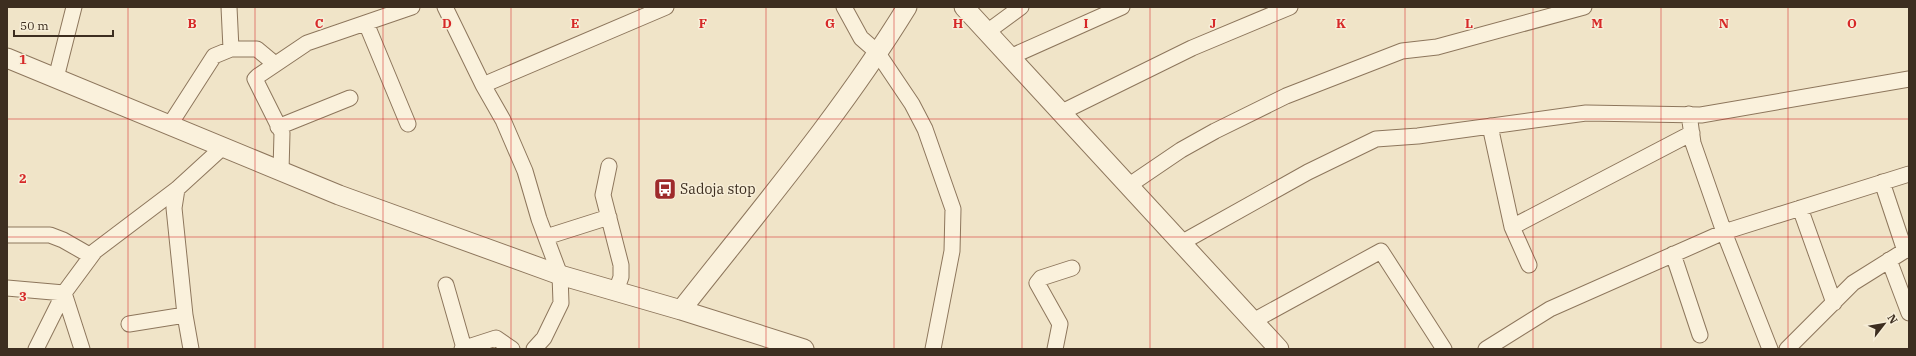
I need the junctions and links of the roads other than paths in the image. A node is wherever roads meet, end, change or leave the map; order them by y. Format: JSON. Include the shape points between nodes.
{"nodes":[{"id":1,"x":74,"y":7,"type":"edge"},
{"id":2,"x":229,"y":7,"type":"edge"},
{"id":3,"x":445,"y":7,"type":"edge"},
{"id":4,"x":666,"y":7,"type":"edge"},
{"id":5,"x":844,"y":7,"type":"edge"},
{"id":6,"x":907,"y":7,"type":"edge"},
{"id":7,"x":964,"y":7,"type":"edge"},
{"id":8,"x":1021,"y":7,"type":"edge"},
{"id":9,"x":1122,"y":7,"type":"edge"},
{"id":10,"x":1290,"y":7,"type":"edge"},
{"id":11,"x":1584,"y":7,"type":"edge"},
{"id":12,"x":409,"y":8,"type":"edge"},
{"id":13,"x":366,"y":23,"type":"junction"},
{"id":14,"x":987,"y":32,"type":"junction"},
{"id":15,"x":231,"y":49,"type":"junction"},
{"id":16,"x":877,"y":52,"type":"junction"},
{"id":17,"x":1010,"y":57,"type":"junction"},
{"id":18,"x":7,"y":58,"type":"edge"},
{"id":19,"x":275,"y":64,"type":"junction"},
{"id":20,"x":56,"y":78,"type":"junction"},
{"id":21,"x":1909,"y":79,"type":"edge"},
{"id":22,"x":483,"y":86,"type":"junction"},
{"id":23,"x":350,"y":98,"type":"dead end"},
{"id":24,"x":1060,"y":113,"type":"junction"},
{"id":25,"x":1689,"y":114,"type":"junction"},
{"id":26,"x":408,"y":124,"type":"dead end"},
{"id":27,"x":169,"y":126,"type":"junction"},
{"id":28,"x":1490,"y":126,"type":"junction"},
{"id":29,"x":278,"y":127,"type":"junction"},
{"id":30,"x":1692,"y":133,"type":"junction"},
{"id":31,"x":223,"y":147,"type":"junction"},
{"id":32,"x":609,"y":166,"type":"dead end"},
{"id":33,"x":281,"y":171,"type":"junction"},
{"id":34,"x":1909,"y":174,"type":"edge"},
{"id":35,"x":1882,"y":182,"type":"junction"},
{"id":36,"x":1128,"y":186,"type":"junction"},
{"id":37,"x":177,"y":189,"type":"junction"},
{"id":38,"x":1800,"y":208,"type":"junction"},
{"id":39,"x":609,"y":217,"type":"junction"},
{"id":40,"x":1512,"y":227,"type":"junction"},
{"id":41,"x":1724,"y":232,"type":"junction"},
{"id":42,"x":7,"y":235,"type":"edge"},
{"id":43,"x":546,"y":237,"type":"junction"},
{"id":44,"x":1181,"y":243,"type":"junction"},
{"id":45,"x":1907,"y":250,"type":"edge"},
{"id":46,"x":1674,"y":254,"type":"junction"},
{"id":47,"x":91,"y":256,"type":"junction"},
{"id":48,"x":1889,"y":260,"type":"junction"},
{"id":49,"x":1529,"y":265,"type":"dead end"},
{"id":50,"x":1072,"y":268,"type":"dead end"},
{"id":51,"x":560,"y":275,"type":"junction"},
{"id":52,"x":446,"y":285,"type":"dead end"},
{"id":53,"x":7,"y":288,"type":"edge"},
{"id":54,"x":616,"y":291,"type":"junction"},
{"id":55,"x":64,"y":293,"type":"junction"},
{"id":56,"x":1834,"y":302,"type":"junction"},
{"id":57,"x":681,"y":310,"type":"junction"},
{"id":58,"x":1909,"y":313,"type":"edge"},
{"id":59,"x":185,"y":315,"type":"junction"},
{"id":60,"x":1253,"y":321,"type":"junction"},
{"id":61,"x":129,"y":324,"type":"dead end"},
{"id":62,"x":1700,"y":335,"type":"dead end"},
{"id":63,"x":1508,"y":343,"type":"edge"},
{"id":64,"x":36,"y":349,"type":"edge"},
{"id":65,"x":82,"y":349,"type":"edge"},
{"id":66,"x":191,"y":349,"type":"edge"},
{"id":67,"x":463,"y":349,"type":"edge"},
{"id":68,"x":512,"y":349,"type":"edge"},
{"id":69,"x":534,"y":349,"type":"edge"},
{"id":70,"x":804,"y":349,"type":"edge"},
{"id":71,"x":933,"y":349,"type":"edge"},
{"id":72,"x":1055,"y":349,"type":"edge"},
{"id":73,"x":1279,"y":349,"type":"edge"},
{"id":74,"x":1444,"y":349,"type":"edge"},
{"id":75,"x":1486,"y":349,"type":"edge"},
{"id":76,"x":1770,"y":349,"type":"edge"},
{"id":77,"x":1786,"y":349,"type":"edge"}],
"edges":[{"from":1,"to":20,"type":"street"},
{"from":2,"to":15,"type":"street"},
{"from":3,"to":22,"type":"street"},
{"from":4,"to":22,"type":"street"},
{"from":5,"to":16,"type":"street","via":[[861,38]]},
{"from":6,"to":16,"type":"street"},
{"from":7,"to":14,"type":"street"},
{"from":8,"to":14,"type":"street"},
{"from":9,"to":17,"type":"street"},
{"from":10,"to":24,"type":"street","via":[[1192,48]]},
{"from":11,"to":36,"type":"street","via":[[1437,47],[1402,51],[1286,96],[1186,147]]},
{"from":12,"to":13,"type":"street"},
{"from":13,"to":19,"type":"street","via":[[307,43]]},
{"from":13,"to":26,"type":"street"},
{"from":14,"to":17,"type":"street"},
{"from":15,"to":19,"type":"street","via":[[257,49]]},
{"from":15,"to":27,"type":"street","via":[[214,56]]},
{"from":16,"to":57,"type":"street","via":[[820,132]]},
{"from":16,"to":71,"type":"street","via":[[912,104],[925,129],[953,209],[952,251]]},
{"from":17,"to":24,"type":"street"},
{"from":18,"to":20,"type":"street"},
{"from":19,"to":29,"type":"street","via":[[256,79]]},
{"from":20,"to":27,"type":"street"},
{"from":21,"to":25,"type":"street","via":[[1701,115]]},
{"from":22,"to":43,"type":"street","via":[[503,120],[525,171]]},
{"from":23,"to":29,"type":"street"},
{"from":24,"to":36,"type":"street"},
{"from":25,"to":28,"type":"street","via":[[1586,113]]},
{"from":25,"to":30,"type":"street"},
{"from":27,"to":31,"type":"street"},
{"from":28,"to":40,"type":"street"},
{"from":28,"to":44,"type":"street","via":[[1376,139],[1308,172]]},
{"from":29,"to":33,"type":"street","via":[[282,132]]},
{"from":30,"to":40,"type":"street"},
{"from":30,"to":41,"type":"street","via":[[1693,143]]},
{"from":31,"to":33,"type":"street"},
{"from":31,"to":37,"type":"street"},
{"from":32,"to":39,"type":"street","via":[[603,195]]},
{"from":33,"to":51,"type":"street","via":[[338,195]]},
{"from":34,"to":35,"type":"street"},
{"from":35,"to":38,"type":"street"},
{"from":35,"to":45,"type":"street"},
{"from":36,"to":44,"type":"street"},
{"from":37,"to":47,"type":"street"},
{"from":37,"to":59,"type":"street","via":[[174,208]]},
{"from":38,"to":41,"type":"street"},
{"from":38,"to":56,"type":"street"},
{"from":39,"to":43,"type":"street"},
{"from":39,"to":54,"type":"street","via":[[621,265],[621,277]]},
{"from":40,"to":49,"type":"street"},
{"from":41,"to":46,"type":"street"},
{"from":41,"to":76,"type":"street"},
{"from":42,"to":47,"type":"street","via":[[50,235]]},
{"from":43,"to":51,"type":"street"},
{"from":44,"to":60,"type":"street"},
{"from":45,"to":48,"type":"street"},
{"from":46,"to":62,"type":"street"},
{"from":46,"to":63,"type":"street","via":[[1550,309]]},
{"from":47,"to":55,"type":"street"},
{"from":48,"to":56,"type":"street","via":[[1853,283]]},
{"from":48,"to":58,"type":"street"},
{"from":50,"to":72,"type":"street","via":[[1041,278],[1037,283],[1060,324]]},
{"from":51,"to":54,"type":"street"},
{"from":51,"to":69,"type":"street","via":[[561,304],[544,338]]},
{"from":52,"to":67,"type":"street"},
{"from":53,"to":55,"type":"street"},
{"from":54,"to":57,"type":"street"},
{"from":55,"to":64,"type":"street"},
{"from":55,"to":65,"type":"street"},
{"from":56,"to":77,"type":"street"},
{"from":57,"to":70,"type":"street"},
{"from":59,"to":61,"type":"street"},
{"from":59,"to":66,"type":"street"},
{"from":60,"to":73,"type":"street"},
{"from":60,"to":74,"type":"street","via":[[1381,251]]},
{"from":63,"to":75,"type":"street"},
{"from":67,"to":68,"type":"street","via":[[496,338]]}]}
